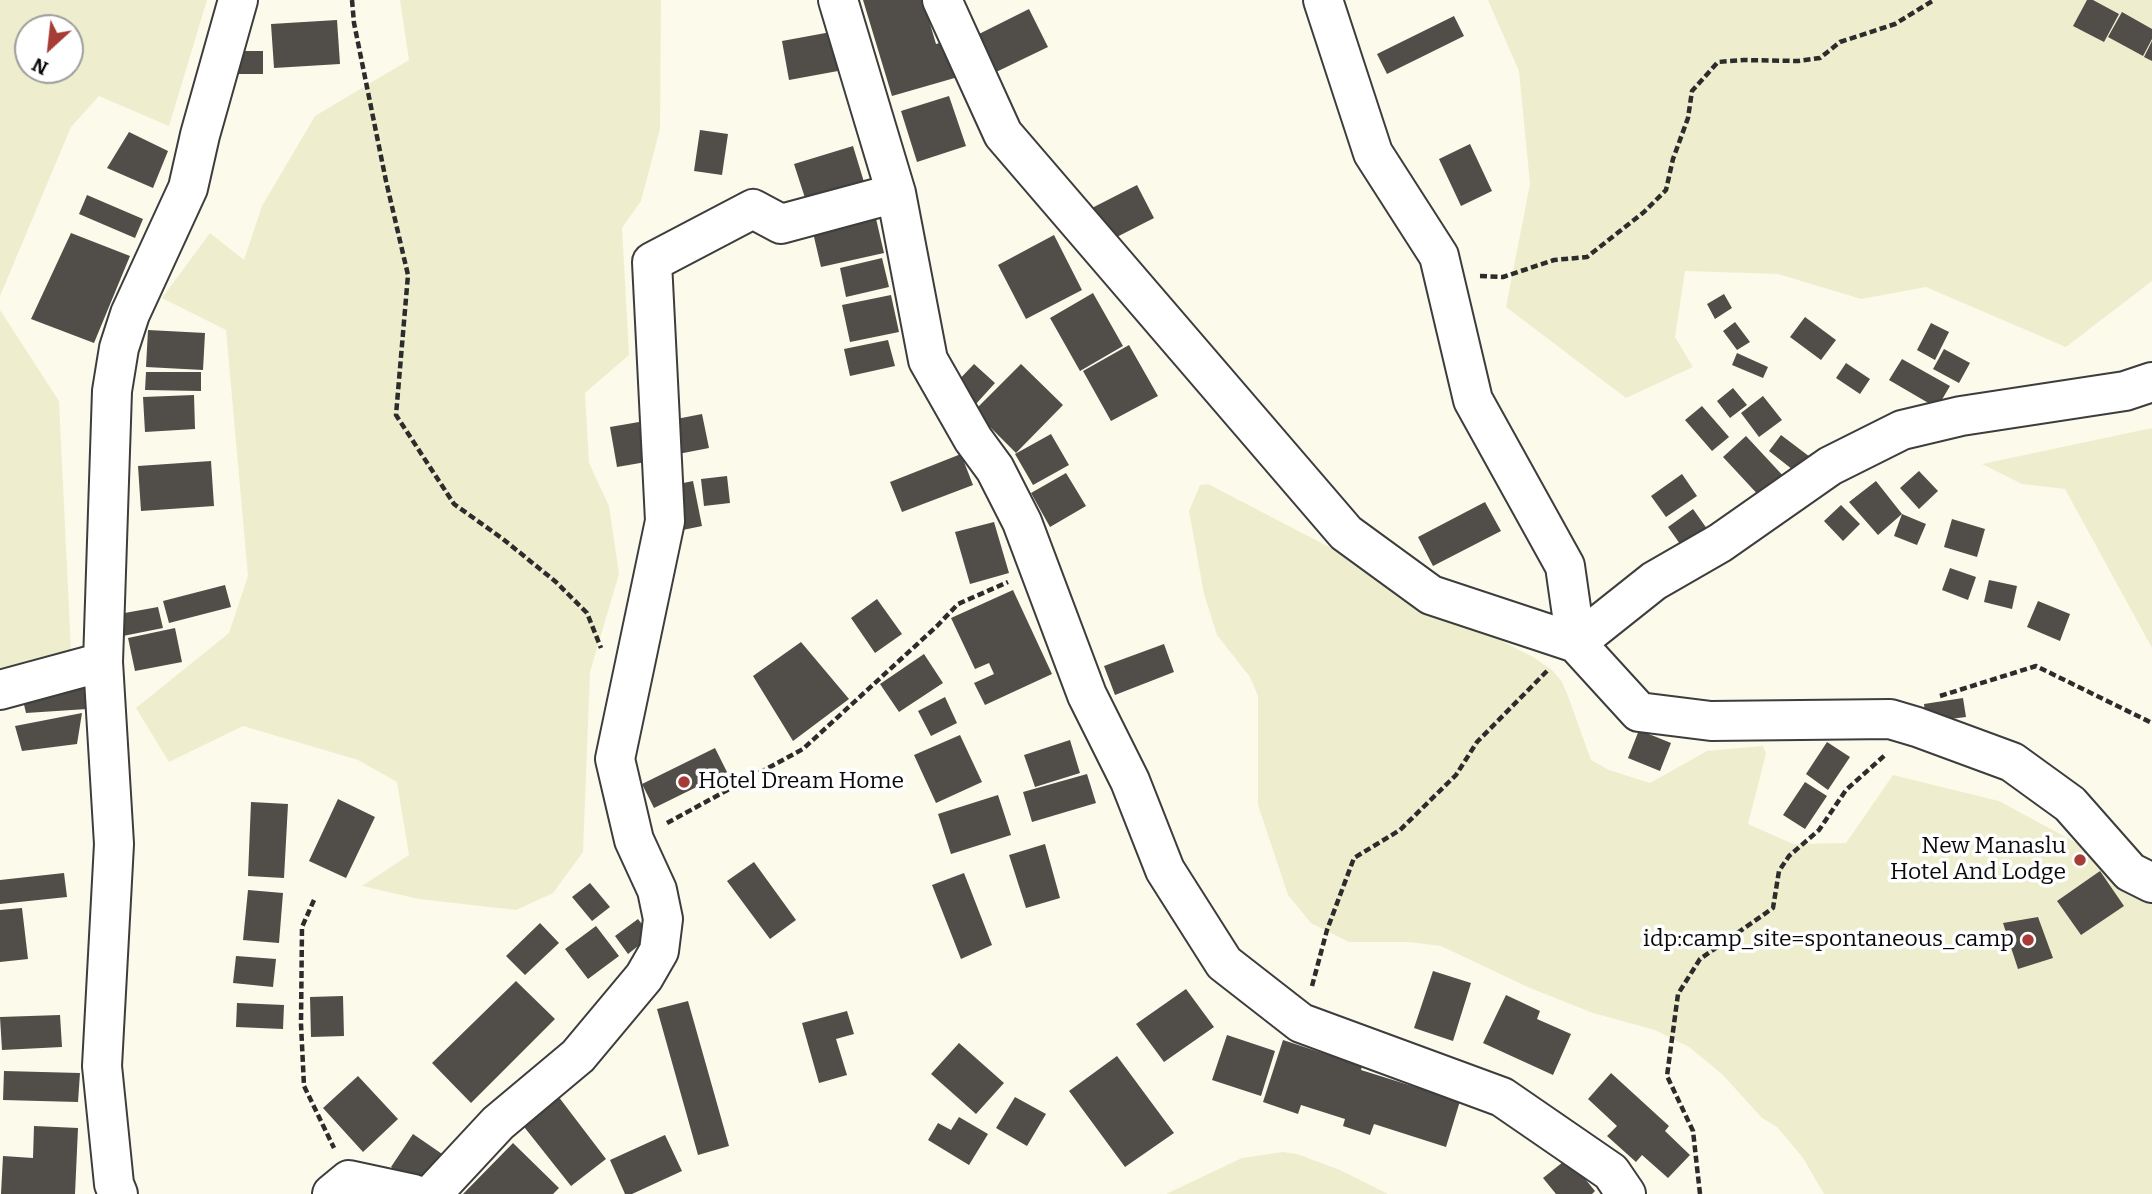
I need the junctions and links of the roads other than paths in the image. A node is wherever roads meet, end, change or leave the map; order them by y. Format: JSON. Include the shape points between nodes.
{"nodes":[{"id":1,"x":237,"y":0,"type":"edge"},
{"id":2,"x":838,"y":0,"type":"edge"},
{"id":3,"x":942,"y":0,"type":"edge"},
{"id":4,"x":1323,"y":0,"type":"edge"},
{"id":5,"x":896,"y":193,"type":"junction"},
{"id":6,"x":2152,"y":382,"type":"edge"},
{"id":7,"x":1576,"y":643,"type":"junction"},
{"id":8,"x":103,"y":662,"type":"junction"},
{"id":9,"x":0,"y":690,"type":"edge"},
{"id":10,"x":2152,"y":883,"type":"edge"},
{"id":11,"x":341,"y":1187,"type":"edge"},
{"id":12,"x":118,"y":1194,"type":"edge"},
{"id":13,"x":414,"y":1194,"type":"edge"},
{"id":14,"x":432,"y":1194,"type":"edge"},
{"id":15,"x":1626,"y":1194,"type":"edge"}],
"edges":[{"from":1,"to":8,"type":"street","via":[[188,188],[119,348],[112,391]]},
{"from":2,"to":5,"type":"street"},
{"from":3,"to":7,"type":"street","via":[[1003,134],[1346,533],[1431,595]]},
{"from":4,"to":7,"type":"street","via":[[1373,153],[1439,256],[1473,400],[1566,566]]},
{"from":5,"to":14,"type":"street","via":[[781,224],[753,209],[652,262],[665,521],[615,759],[634,840],[657,890],[663,919],[659,951],[644,977],[578,1056],[498,1123]]},
{"from":5,"to":15,"type":"street","via":[[928,360],[1022,522],[1087,695],[1130,781],[1165,870],[1224,963],[1301,1023],[1502,1097],[1611,1172]]},
{"from":6,"to":7,"type":"street","via":[[2125,391],[1961,416],[1902,430],[1830,466],[1720,543],[1654,581]]},
{"from":7,"to":10,"type":"street","via":[[1639,712],[1711,721],[1890,719],[2012,762],[2070,804],[2130,872]]},
{"from":8,"to":9,"type":"street"},
{"from":8,"to":12,"type":"street","via":[[114,845],[102,1066]]},
{"from":11,"to":13,"type":"street"}]}
